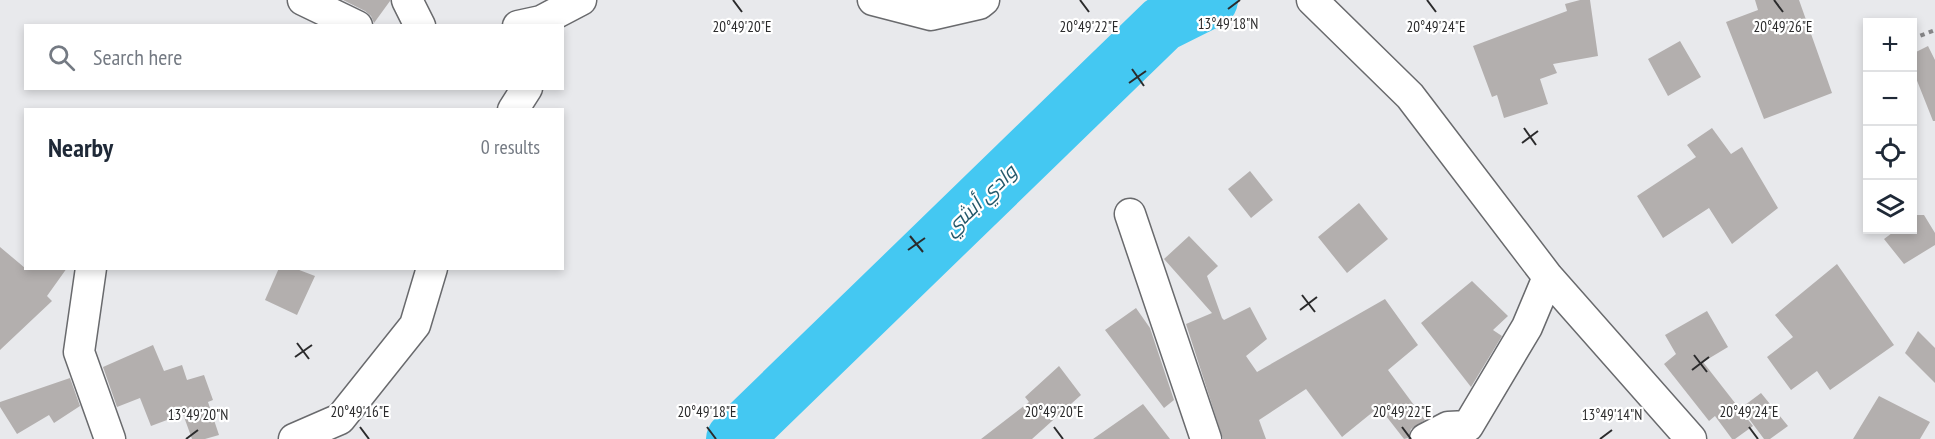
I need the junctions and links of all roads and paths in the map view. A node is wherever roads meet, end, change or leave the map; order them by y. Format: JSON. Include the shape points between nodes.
{"nodes":[{"id":1,"x":303,"y":0,"type":"edge"},
{"id":2,"x":407,"y":0,"type":"edge"},
{"id":3,"x":581,"y":0,"type":"edge"},
{"id":4,"x":873,"y":0,"type":"edge"},
{"id":5,"x":984,"y":0,"type":"edge"},
{"id":6,"x":1312,"y":0,"type":"edge"},
{"id":7,"x":535,"y":18,"type":"edge"},
{"id":8,"x":353,"y":24,"type":"edge"},
{"id":9,"x":419,"y":24,"type":"edge"},
{"id":10,"x":1935,"y":30,"type":"edge"},
{"id":11,"x":1917,"y":37,"type":"edge"},
{"id":12,"x":526,"y":90,"type":"edge"},
{"id":13,"x":514,"y":108,"type":"edge"},
{"id":14,"x":1130,"y":214,"type":"dead end"},
{"id":15,"x":91,"y":270,"type":"edge"},
{"id":16,"x":431,"y":270,"type":"edge"},
{"id":17,"x":1548,"y":277,"type":"junction"},
{"id":18,"x":1465,"y":433,"type":"edge"},
{"id":19,"x":110,"y":439,"type":"edge"},
{"id":20,"x":294,"y":439,"type":"edge"},
{"id":21,"x":1206,"y":439,"type":"edge"},
{"id":22,"x":1425,"y":439,"type":"edge"},
{"id":23,"x":1691,"y":439,"type":"edge"}],
"edges":[{"from":1,"to":8,"type":"street"},
{"from":2,"to":9,"type":"street"},
{"from":3,"to":7,"type":"street"},
{"from":4,"to":5,"type":"street","via":[[931,15]]},
{"from":6,"to":17,"type":"street","via":[[1410,96]]},
{"from":10,"to":11,"type":"path"},
{"from":12,"to":13,"type":"street"},
{"from":14,"to":21,"type":"street"},
{"from":15,"to":19,"type":"street","via":[[79,352]]},
{"from":16,"to":20,"type":"street","via":[[415,324],[340,418]]},
{"from":17,"to":18,"type":"street","via":[[1527,327]]},
{"from":17,"to":23,"type":"street"},
{"from":18,"to":22,"type":"street","via":[[1448,427]]}]}
